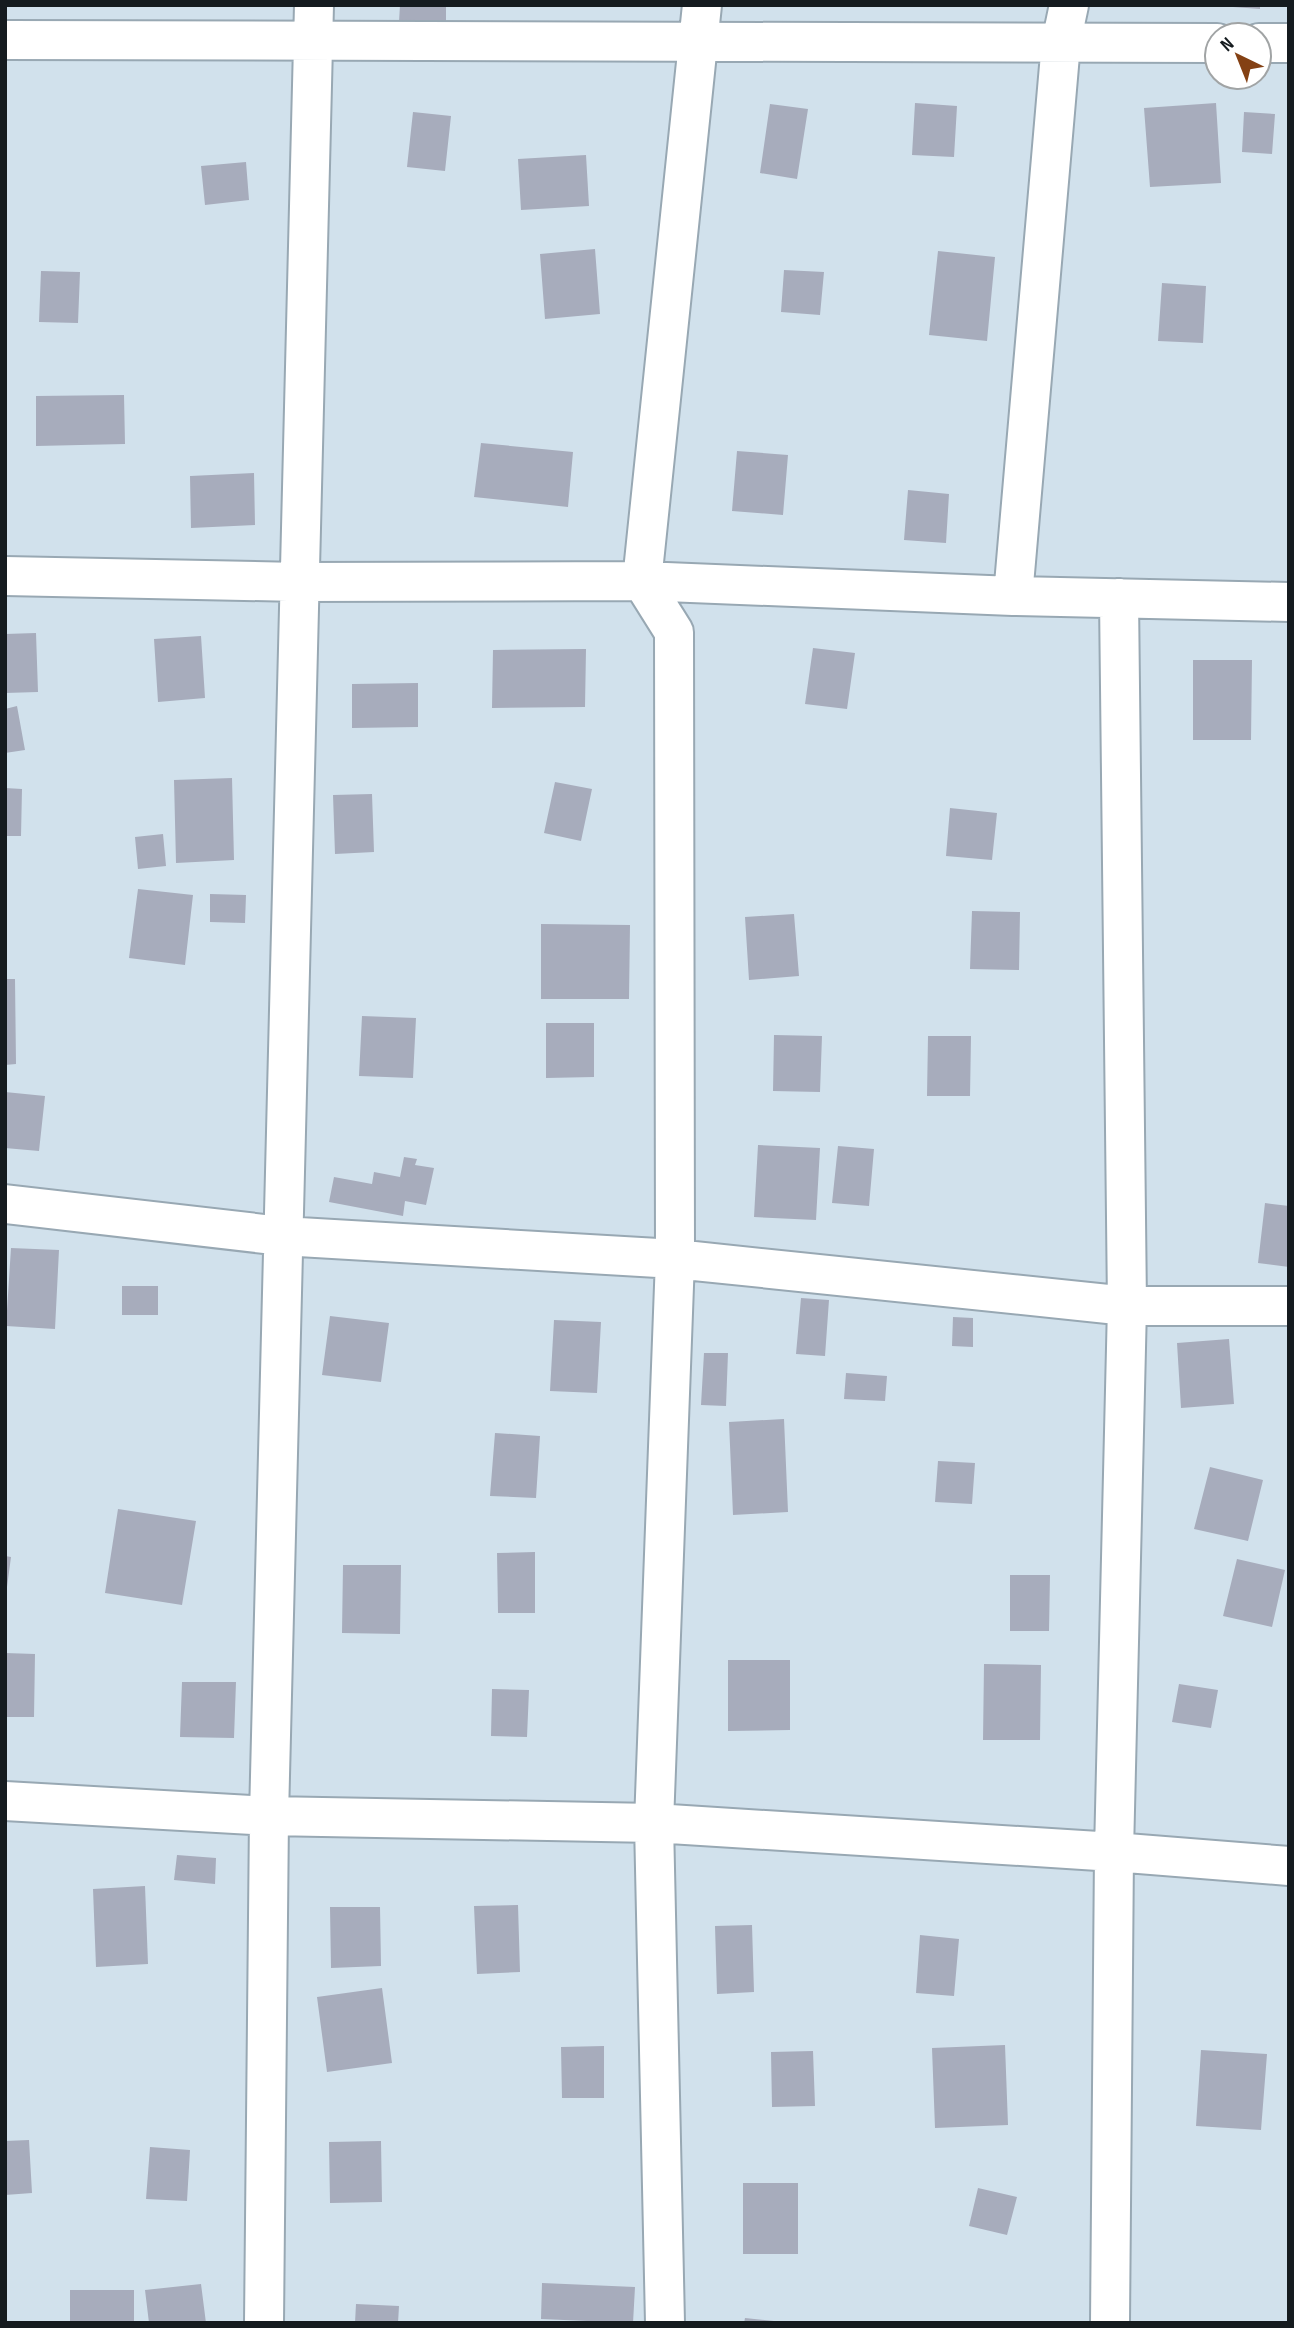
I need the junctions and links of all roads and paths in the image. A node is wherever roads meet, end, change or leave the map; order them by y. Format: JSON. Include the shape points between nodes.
{"nodes":[{"id":1,"x":1069,"y":5,"type":"edge"},
{"id":2,"x":313,"y":23,"type":"edge"},
{"id":3,"x":701,"y":23,"type":"edge"},
{"id":4,"x":5,"y":40,"type":"edge"},
{"id":5,"x":1061,"y":43,"type":"junction"},
{"id":6,"x":1203,"y":43,"type":"edge"},
{"id":7,"x":5,"y":576,"type":"edge"},
{"id":8,"x":642,"y":581,"type":"junction"},
{"id":9,"x":299,"y":582,"type":"junction"},
{"id":10,"x":1013,"y":596,"type":"junction"},
{"id":11,"x":1119,"y":598,"type":"junction"},
{"id":12,"x":1289,"y":602,"type":"edge"},
{"id":13,"x":5,"y":1204,"type":"edge"},
{"id":14,"x":282,"y":1236,"type":"junction"},
{"id":15,"x":675,"y":1259,"type":"junction"},
{"id":16,"x":1127,"y":1306,"type":"junction"},
{"id":17,"x":1289,"y":1306,"type":"edge"},
{"id":18,"x":5,"y":1801,"type":"edge"},
{"id":19,"x":269,"y":1816,"type":"junction"},
{"id":20,"x":654,"y":1823,"type":"junction"},
{"id":21,"x":1114,"y":1852,"type":"junction"},
{"id":22,"x":1289,"y":1866,"type":"edge"},
{"id":23,"x":264,"y":2323,"type":"edge"},
{"id":24,"x":665,"y":2323,"type":"edge"},
{"id":25,"x":1110,"y":2323,"type":"edge"}],
"edges":[{"from":1,"to":5,"type":"street"},
{"from":2,"to":3,"type":"street"},
{"from":2,"to":4,"type":"street"},
{"from":2,"to":9,"type":"street"},
{"from":3,"to":5,"type":"street"},
{"from":3,"to":8,"type":"street"},
{"from":5,"to":6,"type":"street"},
{"from":5,"to":10,"type":"street"},
{"from":7,"to":9,"type":"street"},
{"from":8,"to":9,"type":"street"},
{"from":8,"to":10,"type":"street"},
{"from":8,"to":15,"type":"street","via":[[674,632]]},
{"from":9,"to":14,"type":"street"},
{"from":10,"to":11,"type":"street"},
{"from":11,"to":12,"type":"street"},
{"from":11,"to":16,"type":"street"},
{"from":13,"to":14,"type":"street"},
{"from":14,"to":15,"type":"street"},
{"from":14,"to":19,"type":"street"},
{"from":15,"to":16,"type":"street"},
{"from":15,"to":20,"type":"street"},
{"from":16,"to":17,"type":"street"},
{"from":16,"to":21,"type":"street"},
{"from":18,"to":19,"type":"street"},
{"from":19,"to":20,"type":"street"},
{"from":19,"to":23,"type":"street"},
{"from":20,"to":21,"type":"street"},
{"from":20,"to":24,"type":"street"},
{"from":21,"to":22,"type":"street"},
{"from":21,"to":25,"type":"street"}]}
